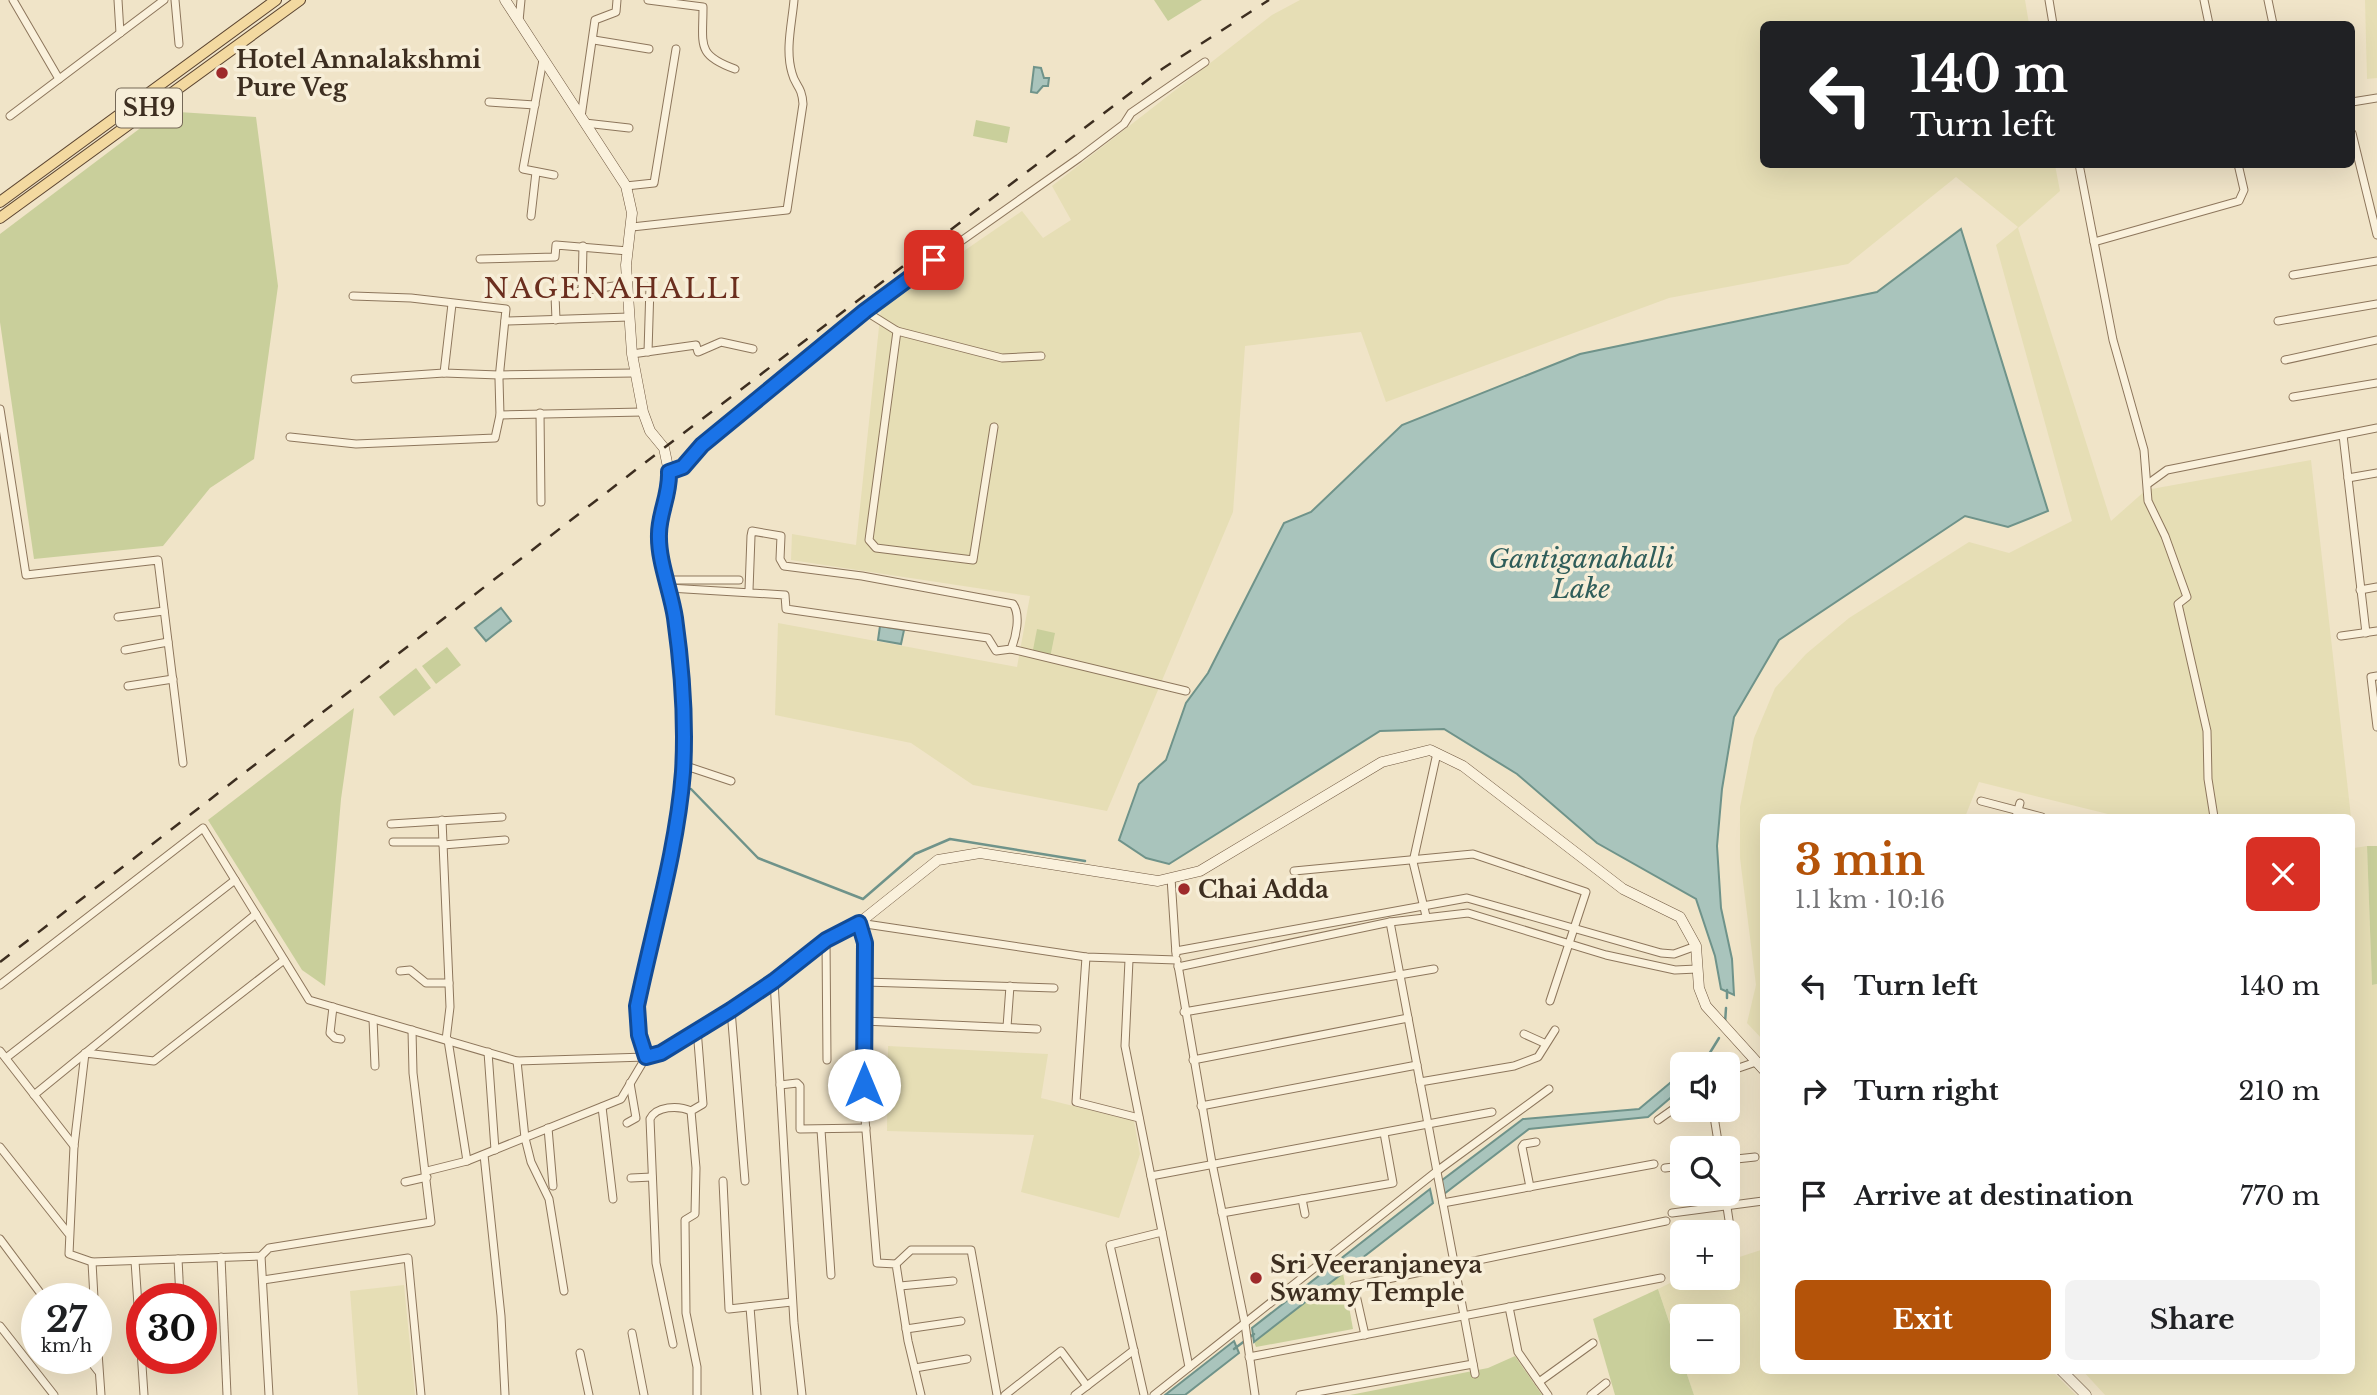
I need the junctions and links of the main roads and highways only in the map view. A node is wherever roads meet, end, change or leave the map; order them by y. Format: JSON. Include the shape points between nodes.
{"nodes":[{"id":1,"x":276,"y":0,"type":"edge"},
{"id":2,"x":300,"y":0,"type":"edge"},
{"id":3,"x":0,"y":202,"type":"edge"},
{"id":4,"x":0,"y":218,"type":"edge"}],
"edges":[{"from":1,"to":3,"type":"main road","number":"SH9"},
{"from":2,"to":4,"type":"main road","number":"SH9"}]}
